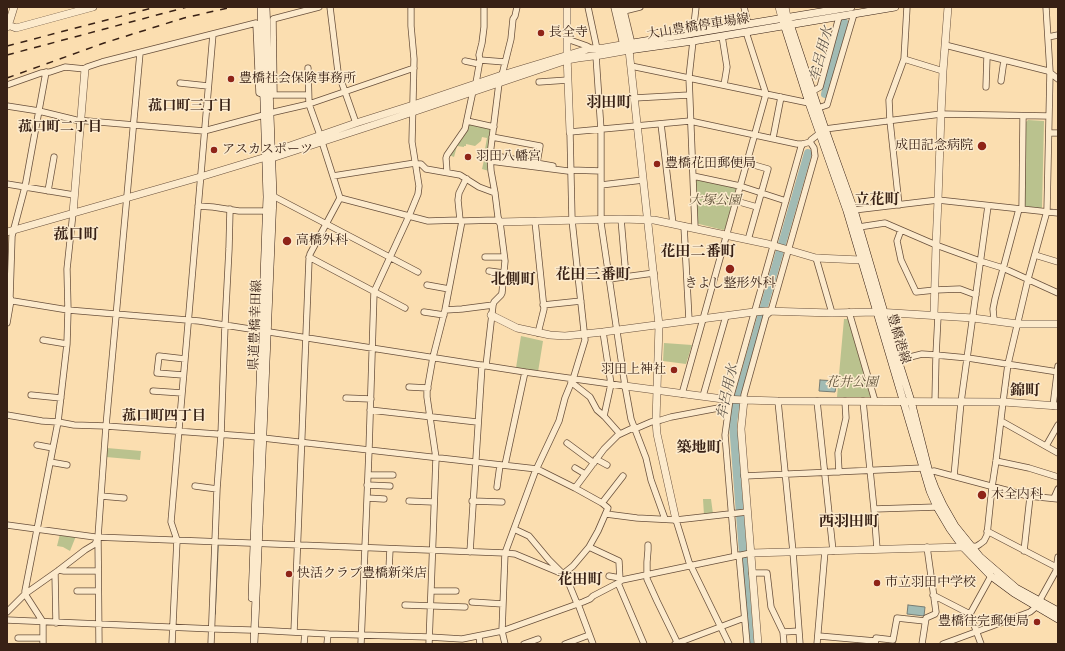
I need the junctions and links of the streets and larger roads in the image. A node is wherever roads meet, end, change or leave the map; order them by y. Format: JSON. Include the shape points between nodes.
{"nodes":[{"id":1,"x":14,"y":7,"type":"edge"},
{"id":2,"x":90,"y":7,"type":"edge"},
{"id":3,"x":261,"y":7,"type":"edge"},
{"id":4,"x":266,"y":7,"type":"edge"},
{"id":5,"x":319,"y":7,"type":"edge"},
{"id":6,"x":330,"y":7,"type":"edge"},
{"id":7,"x":411,"y":7,"type":"edge"},
{"id":8,"x":484,"y":7,"type":"edge"},
{"id":9,"x":517,"y":7,"type":"edge"},
{"id":10,"x":567,"y":7,"type":"edge"},
{"id":11,"x":588,"y":7,"type":"edge"},
{"id":12,"x":614,"y":7,"type":"edge"},
{"id":13,"x":640,"y":7,"type":"edge"},
{"id":14,"x":696,"y":7,"type":"edge"},
{"id":15,"x":744,"y":7,"type":"edge"},
{"id":16,"x":779,"y":7,"type":"edge"},
{"id":17,"x":785,"y":7,"type":"edge"},
{"id":18,"x":895,"y":7,"type":"edge"},
{"id":19,"x":907,"y":7,"type":"edge"},
{"id":20,"x":948,"y":7,"type":"edge"},
{"id":21,"x":1046,"y":7,"type":"edge"},
{"id":22,"x":622,"y":8,"type":"edge"},
{"id":23,"x":847,"y":11,"type":"edge"},
{"id":24,"x":786,"y":21,"type":"junction"},
{"id":25,"x":748,"y":24,"type":"junction"},
{"id":26,"x":8,"y":26,"type":"edge"},
{"id":27,"x":746,"y":32,"type":"junction"},
{"id":28,"x":693,"y":33,"type":"junction"},
{"id":29,"x":213,"y":34,"type":"junction"},
{"id":30,"x":1058,"y":35,"type":"edge"},
{"id":31,"x":722,"y":36,"type":"junction"},
{"id":32,"x":1048,"y":37,"type":"junction"},
{"id":33,"x":567,"y":39,"type":"junction"},
{"id":34,"x":693,"y":41,"type":"junction"},
{"id":35,"x":945,"y":45,"type":"junction"},
{"id":36,"x":628,"y":46,"type":"junction"},
{"id":37,"x":595,"y":51,"type":"junction"},
{"id":38,"x":140,"y":53,"type":"junction"},
{"id":39,"x":987,"y":56,"type":"junction"},
{"id":40,"x":567,"y":58,"type":"junction"},
{"id":41,"x":904,"y":60,"type":"junction"},
{"id":42,"x":1004,"y":60,"type":"junction"},
{"id":43,"x":465,"y":61,"type":"dead end"},
{"id":44,"x":480,"y":62,"type":"junction"},
{"id":45,"x":504,"y":62,"type":"junction"},
{"id":46,"x":631,"y":66,"type":"junction"},
{"id":47,"x":308,"y":68,"type":"dead end"},
{"id":48,"x":414,"y":68,"type":"junction"},
{"id":49,"x":85,"y":69,"type":"junction"},
{"id":50,"x":943,"y":71,"type":"junction"},
{"id":51,"x":46,"y":72,"type":"junction"},
{"id":52,"x":1050,"y":72,"type":"junction"},
{"id":53,"x":502,"y":75,"type":"junction"},
{"id":54,"x":689,"y":77,"type":"junction"},
{"id":55,"x":1058,"y":79,"type":"edge"},
{"id":56,"x":568,"y":80,"type":"junction"},
{"id":57,"x":1001,"y":81,"type":"dead end"},
{"id":58,"x":539,"y":82,"type":"dead end"},
{"id":59,"x":180,"y":83,"type":"dead end"},
{"id":60,"x":476,"y":83,"type":"junction"},
{"id":61,"x":500,"y":83,"type":"junction"},
{"id":62,"x":7,"y":85,"type":"edge"},
{"id":63,"x":724,"y":85,"type":"junction"},
{"id":64,"x":208,"y":86,"type":"junction"},
{"id":65,"x":986,"y":87,"type":"dead end"},
{"id":66,"x":473,"y":91,"type":"junction"},
{"id":67,"x":813,"y":91,"type":"junction"},
{"id":68,"x":345,"y":92,"type":"junction"},
{"id":69,"x":308,"y":94,"type":"junction"},
{"id":70,"x":766,"y":94,"type":"junction"},
{"id":71,"x":269,"y":95,"type":"junction"},
{"id":72,"x":689,"y":95,"type":"junction"},
{"id":73,"x":781,"y":97,"type":"junction"},
{"id":74,"x":634,"y":98,"type":"junction"},
{"id":75,"x":809,"y":103,"type":"junction"},
{"id":76,"x":309,"y":104,"type":"junction"},
{"id":77,"x":7,"y":106,"type":"edge"},
{"id":78,"x":818,"y":108,"type":"junction"},
{"id":79,"x":413,"y":109,"type":"junction"},
{"id":80,"x":39,"y":111,"type":"junction"},
{"id":81,"x":267,"y":114,"type":"junction"},
{"id":82,"x":941,"y":114,"type":"junction"},
{"id":83,"x":1023,"y":116,"type":"junction"},
{"id":84,"x":1049,"y":116,"type":"junction"},
{"id":85,"x":80,"y":120,"type":"junction"},
{"id":86,"x":467,"y":121,"type":"junction"},
{"id":87,"x":890,"y":121,"type":"junction"},
{"id":88,"x":690,"y":122,"type":"junction"},
{"id":89,"x":356,"y":123,"type":"junction"},
{"id":90,"x":133,"y":124,"type":"junction"},
{"id":91,"x":661,"y":124,"type":"junction"},
{"id":92,"x":637,"y":126,"type":"junction"},
{"id":93,"x":494,"y":127,"type":"junction"},
{"id":94,"x":601,"y":130,"type":"junction"},
{"id":95,"x":204,"y":131,"type":"junction"},
{"id":96,"x":822,"y":131,"type":"junction"},
{"id":97,"x":570,"y":132,"type":"junction"},
{"id":98,"x":1049,"y":132,"type":"junction"},
{"id":99,"x":1058,"y":133,"type":"edge"},
{"id":100,"x":755,"y":135,"type":"junction"},
{"id":101,"x":492,"y":137,"type":"junction"},
{"id":102,"x":773,"y":138,"type":"junction"},
{"id":103,"x":321,"y":139,"type":"junction"},
{"id":104,"x":810,"y":142,"type":"junction"},
{"id":105,"x":800,"y":144,"type":"junction"},
{"id":106,"x":270,"y":156,"type":"junction"},
{"id":107,"x":54,"y":157,"type":"dead end"},
{"id":108,"x":490,"y":158,"type":"junction"},
{"id":109,"x":415,"y":163,"type":"junction"},
{"id":110,"x":537,"y":163,"type":"junction"},
{"id":111,"x":747,"y":163,"type":"junction"},
{"id":112,"x":571,"y":170,"type":"junction"},
{"id":113,"x":601,"y":171,"type":"junction"},
{"id":114,"x":447,"y":172,"type":"junction"},
{"id":115,"x":333,"y":176,"type":"junction"},
{"id":116,"x":693,"y":176,"type":"junction"},
{"id":117,"x":200,"y":177,"type":"junction"},
{"id":118,"x":467,"y":179,"type":"junction"},
{"id":119,"x":643,"y":180,"type":"junction"},
{"id":120,"x":7,"y":184,"type":"edge"},
{"id":121,"x":601,"y":184,"type":"junction"},
{"id":122,"x":740,"y":186,"type":"junction"},
{"id":123,"x":25,"y":187,"type":"junction"},
{"id":124,"x":48,"y":191,"type":"junction"},
{"id":125,"x":761,"y":193,"type":"junction"},
{"id":126,"x":495,"y":194,"type":"junction"},
{"id":127,"x":74,"y":195,"type":"junction"},
{"id":128,"x":274,"y":196,"type":"junction"},
{"id":129,"x":127,"y":197,"type":"junction"},
{"id":130,"x":340,"y":198,"type":"junction"},
{"id":131,"x":938,"y":200,"type":"junction"},
{"id":132,"x":736,"y":201,"type":"junction"},
{"id":133,"x":786,"y":201,"type":"junction"},
{"id":134,"x":899,"y":205,"type":"junction"},
{"id":135,"x":198,"y":206,"type":"junction"},
{"id":136,"x":988,"y":206,"type":"junction"},
{"id":137,"x":757,"y":207,"type":"junction"},
{"id":138,"x":230,"y":209,"type":"junction"},
{"id":139,"x":1020,"y":209,"type":"junction"},
{"id":140,"x":854,"y":210,"type":"junction"},
{"id":141,"x":267,"y":211,"type":"junction"},
{"id":142,"x":1046,"y":212,"type":"junction"},
{"id":143,"x":73,"y":213,"type":"junction"},
{"id":144,"x":1058,"y":213,"type":"edge"},
{"id":145,"x":409,"y":216,"type":"junction"},
{"id":146,"x":601,"y":219,"type":"junction"},
{"id":147,"x":621,"y":219,"type":"junction"},
{"id":148,"x":647,"y":219,"type":"junction"},
{"id":149,"x":572,"y":220,"type":"junction"},
{"id":150,"x":461,"y":221,"type":"junction"},
{"id":151,"x":535,"y":221,"type":"junction"},
{"id":152,"x":500,"y":222,"type":"junction"},
{"id":153,"x":326,"y":224,"type":"junction"},
{"id":154,"x":673,"y":224,"type":"junction"},
{"id":155,"x":684,"y":226,"type":"junction"},
{"id":156,"x":859,"y":227,"type":"junction"},
{"id":157,"x":695,"y":228,"type":"junction"},
{"id":158,"x":901,"y":230,"type":"junction"},
{"id":159,"x":10,"y":231,"type":"edge"},
{"id":160,"x":726,"y":235,"type":"junction"},
{"id":161,"x":748,"y":240,"type":"junction"},
{"id":162,"x":936,"y":245,"type":"junction"},
{"id":163,"x":781,"y":248,"type":"junction"},
{"id":164,"x":1035,"y":255,"type":"junction"},
{"id":165,"x":309,"y":257,"type":"junction"},
{"id":166,"x":485,"y":257,"type":"dead end"},
{"id":167,"x":504,"y":257,"type":"junction"},
{"id":168,"x":390,"y":258,"type":"junction"},
{"id":169,"x":816,"y":258,"type":"junction"},
{"id":170,"x":861,"y":260,"type":"junction"},
{"id":171,"x":980,"y":261,"type":"junction"},
{"id":172,"x":1058,"y":262,"type":"edge"},
{"id":173,"x":1003,"y":268,"type":"junction"},
{"id":174,"x":489,"y":271,"type":"dead end"},
{"id":175,"x":418,"y":272,"type":"dead end"},
{"id":176,"x":504,"y":273,"type":"junction"},
{"id":177,"x":654,"y":273,"type":"junction"},
{"id":178,"x":626,"y":277,"type":"junction"},
{"id":179,"x":610,"y":279,"type":"junction"},
{"id":180,"x":1028,"y":279,"type":"junction"},
{"id":181,"x":427,"y":285,"type":"dead end"},
{"id":182,"x":449,"y":289,"type":"junction"},
{"id":183,"x":935,"y":290,"type":"junction"},
{"id":184,"x":374,"y":292,"type":"junction"},
{"id":185,"x":1058,"y":293,"type":"edge"},
{"id":186,"x":976,"y":295,"type":"junction"},
{"id":187,"x":9,"y":300,"type":"edge"},
{"id":188,"x":581,"y":301,"type":"junction"},
{"id":189,"x":543,"y":305,"type":"junction"},
{"id":190,"x":493,"y":306,"type":"junction"},
{"id":191,"x":405,"y":308,"type":"dead end"},
{"id":192,"x":68,"y":310,"type":"junction"},
{"id":193,"x":763,"y":311,"type":"junction"},
{"id":194,"x":424,"y":312,"type":"dead end"},
{"id":195,"x":445,"y":312,"type":"junction"},
{"id":196,"x":832,"y":312,"type":"junction"},
{"id":197,"x":849,"y":312,"type":"junction"},
{"id":198,"x":881,"y":312,"type":"junction"},
{"id":199,"x":116,"y":314,"type":"junction"},
{"id":200,"x":491,"y":315,"type":"junction"},
{"id":201,"x":936,"y":315,"type":"junction"},
{"id":202,"x":726,"y":316,"type":"junction"},
{"id":203,"x":703,"y":318,"type":"junction"},
{"id":204,"x":973,"y":318,"type":"junction"},
{"id":205,"x":188,"y":320,"type":"junction"},
{"id":206,"x":689,"y":320,"type":"junction"},
{"id":207,"x":994,"y":320,"type":"junction"},
{"id":208,"x":7,"y":323,"type":"edge"},
{"id":209,"x":1018,"y":324,"type":"junction"},
{"id":210,"x":1058,"y":324,"type":"edge"},
{"id":211,"x":225,"y":325,"type":"junction"},
{"id":212,"x":659,"y":325,"type":"junction"},
{"id":213,"x":617,"y":330,"type":"junction"},
{"id":214,"x":265,"y":332,"type":"junction"},
{"id":215,"x":603,"y":332,"type":"junction"},
{"id":216,"x":538,"y":333,"type":"junction"},
{"id":217,"x":585,"y":334,"type":"junction"},
{"id":218,"x":305,"y":338,"type":"junction"},
{"id":219,"x":43,"y":340,"type":"dead end"},
{"id":220,"x":67,"y":344,"type":"junction"},
{"id":221,"x":373,"y":348,"type":"junction"},
{"id":222,"x":936,"y":355,"type":"junction"},
{"id":223,"x":433,"y":357,"type":"junction"},
{"id":224,"x":968,"y":358,"type":"junction"},
{"id":225,"x":185,"y":359,"type":"junction"},
{"id":226,"x":898,"y":360,"type":"junction"},
{"id":227,"x":1008,"y":364,"type":"junction"},
{"id":228,"x":484,"y":366,"type":"junction"},
{"id":229,"x":1058,"y":366,"type":"edge"},
{"id":230,"x":525,"y":372,"type":"junction"},
{"id":231,"x":1058,"y":372,"type":"edge"},
{"id":232,"x":183,"y":375,"type":"junction"},
{"id":233,"x":572,"y":380,"type":"junction"},
{"id":234,"x":611,"y":384,"type":"junction"},
{"id":235,"x":409,"y":386,"type":"dead end"},
{"id":236,"x":625,"y":386,"type":"junction"},
{"id":237,"x":428,"y":388,"type":"junction"},
{"id":238,"x":657,"y":390,"type":"junction"},
{"id":239,"x":153,"y":391,"type":"dead end"},
{"id":240,"x":182,"y":393,"type":"junction"},
{"id":241,"x":682,"y":394,"type":"junction"},
{"id":242,"x":32,"y":395,"type":"dead end"},
{"id":243,"x":702,"y":396,"type":"junction"},
{"id":244,"x":61,"y":398,"type":"junction"},
{"id":245,"x":346,"y":398,"type":"dead end"},
{"id":246,"x":371,"y":399,"type":"junction"},
{"id":247,"x":735,"y":401,"type":"junction"},
{"id":248,"x":778,"y":401,"type":"junction"},
{"id":249,"x":817,"y":401,"type":"junction"},
{"id":250,"x":845,"y":401,"type":"junction"},
{"id":251,"x":863,"y":401,"type":"junction"},
{"id":252,"x":875,"y":401,"type":"junction"},
{"id":253,"x":935,"y":401,"type":"junction"},
{"id":254,"x":907,"y":402,"type":"junction"},
{"id":255,"x":962,"y":402,"type":"junction"},
{"id":256,"x":1003,"y":402,"type":"junction"},
{"id":257,"x":1056,"y":406,"type":"edge"},
{"id":258,"x":370,"y":410,"type":"junction"},
{"id":259,"x":7,"y":414,"type":"edge"},
{"id":260,"x":604,"y":416,"type":"junction"},
{"id":261,"x":430,"y":417,"type":"junction"},
{"id":262,"x":656,"y":421,"type":"junction"},
{"id":263,"x":1001,"y":421,"type":"junction"},
{"id":264,"x":58,"y":422,"type":"junction"},
{"id":265,"x":478,"y":422,"type":"junction"},
{"id":266,"x":1058,"y":425,"type":"edge"},
{"id":267,"x":106,"y":426,"type":"junction"},
{"id":268,"x":635,"y":428,"type":"junction"},
{"id":269,"x":178,"y":432,"type":"junction"},
{"id":270,"x":620,"y":434,"type":"junction"},
{"id":271,"x":221,"y":435,"type":"junction"},
{"id":272,"x":261,"y":437,"type":"junction"},
{"id":273,"x":301,"y":442,"type":"junction"},
{"id":274,"x":567,"y":443,"type":"dead end"},
{"id":275,"x":37,"y":445,"type":"dead end"},
{"id":276,"x":1046,"y":446,"type":"junction"},
{"id":277,"x":53,"y":448,"type":"junction"},
{"id":278,"x":369,"y":450,"type":"junction"},
{"id":279,"x":1058,"y":452,"type":"edge"},
{"id":280,"x":436,"y":458,"type":"junction"},
{"id":281,"x":595,"y":461,"type":"junction"},
{"id":282,"x":996,"y":461,"type":"junction"},
{"id":283,"x":50,"y":462,"type":"junction"},
{"id":284,"x":475,"y":462,"type":"junction"},
{"id":285,"x":67,"y":465,"type":"dead end"},
{"id":286,"x":502,"y":465,"type":"junction"},
{"id":287,"x":607,"y":465,"type":"dead end"},
{"id":288,"x":575,"y":468,"type":"dead end"},
{"id":289,"x":537,"y":469,"type":"junction"},
{"id":290,"x":870,"y":470,"type":"junction"},
{"id":291,"x":926,"y":470,"type":"junction"},
{"id":292,"x":839,"y":472,"type":"junction"},
{"id":293,"x":825,"y":473,"type":"junction"},
{"id":294,"x":585,"y":474,"type":"junction"},
{"id":295,"x":368,"y":475,"type":"junction"},
{"id":296,"x":394,"y":475,"type":"dead end"},
{"id":297,"x":786,"y":475,"type":"junction"},
{"id":298,"x":623,"y":476,"type":"dead end"},
{"id":299,"x":744,"y":476,"type":"junction"},
{"id":300,"x":954,"y":476,"type":"junction"},
{"id":301,"x":1058,"y":477,"type":"edge"},
{"id":302,"x":195,"y":486,"type":"dead end"},
{"id":303,"x":367,"y":486,"type":"junction"},
{"id":304,"x":390,"y":486,"type":"dead end"},
{"id":305,"x":496,"y":487,"type":"dead end"},
{"id":306,"x":992,"y":487,"type":"junction"},
{"id":307,"x":575,"y":488,"type":"junction"},
{"id":308,"x":217,"y":489,"type":"junction"},
{"id":309,"x":1058,"y":489,"type":"edge"},
{"id":310,"x":101,"y":496,"type":"junction"},
{"id":311,"x":1030,"y":497,"type":"junction"},
{"id":312,"x":124,"y":498,"type":"dead end"},
{"id":313,"x":367,"y":498,"type":"junction"},
{"id":314,"x":1056,"y":498,"type":"edge"},
{"id":315,"x":384,"y":499,"type":"dead end"},
{"id":316,"x":409,"y":501,"type":"dead end"},
{"id":317,"x":472,"y":501,"type":"junction"},
{"id":318,"x":434,"y":502,"type":"junction"},
{"id":319,"x":502,"y":502,"type":"dead end"},
{"id":320,"x":602,"y":503,"type":"junction"},
{"id":321,"x":937,"y":507,"type":"junction"},
{"id":322,"x":874,"y":509,"type":"junction"},
{"id":323,"x":739,"y":513,"type":"junction"},
{"id":324,"x":606,"y":514,"type":"junction"},
{"id":325,"x":665,"y":519,"type":"junction"},
{"id":326,"x":676,"y":520,"type":"junction"},
{"id":327,"x":7,"y":525,"type":"edge"},
{"id":328,"x":514,"y":529,"type":"junction"},
{"id":329,"x":37,"y":530,"type":"junction"},
{"id":330,"x":987,"y":531,"type":"junction"},
{"id":331,"x":98,"y":538,"type":"junction"},
{"id":332,"x":177,"y":540,"type":"junction"},
{"id":333,"x":216,"y":542,"type":"junction"},
{"id":334,"x":256,"y":544,"type":"junction"},
{"id":335,"x":297,"y":545,"type":"junction"},
{"id":336,"x":648,"y":545,"type":"dead end"},
{"id":337,"x":589,"y":547,"type":"junction"},
{"id":338,"x":967,"y":547,"type":"junction"},
{"id":339,"x":364,"y":548,"type":"junction"},
{"id":340,"x":927,"y":548,"type":"junction"},
{"id":341,"x":390,"y":549,"type":"junction"},
{"id":342,"x":877,"y":549,"type":"junction"},
{"id":343,"x":433,"y":550,"type":"junction"},
{"id":344,"x":829,"y":551,"type":"junction"},
{"id":345,"x":1024,"y":551,"type":"junction"},
{"id":346,"x":470,"y":552,"type":"junction"},
{"id":347,"x":793,"y":552,"type":"junction"},
{"id":348,"x":505,"y":553,"type":"junction"},
{"id":349,"x":742,"y":555,"type":"junction"},
{"id":350,"x":1058,"y":558,"type":"edge"},
{"id":351,"x":690,"y":565,"type":"junction"},
{"id":352,"x":1058,"y":568,"type":"edge"},
{"id":353,"x":389,"y":569,"type":"dead end"},
{"id":354,"x":57,"y":571,"type":"junction"},
{"id":355,"x":98,"y":571,"type":"junction"},
{"id":356,"x":752,"y":573,"type":"junction"},
{"id":357,"x":563,"y":574,"type":"junction"},
{"id":358,"x":648,"y":574,"type":"junction"},
{"id":359,"x":609,"y":576,"type":"dead end"},
{"id":360,"x":991,"y":576,"type":"junction"},
{"id":361,"x":619,"y":581,"type":"junction"},
{"id":362,"x":77,"y":591,"type":"dead end"},
{"id":363,"x":98,"y":591,"type":"junction"},
{"id":364,"x":431,"y":591,"type":"junction"},
{"id":365,"x":456,"y":592,"type":"dead end"},
{"id":366,"x":25,"y":594,"type":"junction"},
{"id":367,"x":933,"y":595,"type":"junction"},
{"id":368,"x":472,"y":602,"type":"dead end"},
{"id":369,"x":503,"y":604,"type":"junction"},
{"id":370,"x":578,"y":604,"type":"junction"},
{"id":371,"x":1038,"y":604,"type":"junction"},
{"id":372,"x":406,"y":605,"type":"dead end"},
{"id":373,"x":430,"y":606,"type":"junction"},
{"id":374,"x":465,"y":607,"type":"dead end"},
{"id":375,"x":1058,"y":611,"type":"edge"},
{"id":376,"x":7,"y":612,"type":"edge"},
{"id":377,"x":970,"y":614,"type":"junction"},
{"id":378,"x":744,"y":618,"type":"junction"},
{"id":379,"x":1058,"y":618,"type":"edge"},
{"id":380,"x":7,"y":620,"type":"edge"},
{"id":381,"x":925,"y":621,"type":"junction"},
{"id":382,"x":43,"y":622,"type":"junction"},
{"id":383,"x":56,"y":622,"type":"junction"},
{"id":384,"x":99,"y":624,"type":"junction"},
{"id":385,"x":173,"y":627,"type":"junction"},
{"id":386,"x":721,"y":628,"type":"junction"},
{"id":387,"x":214,"y":629,"type":"junction"},
{"id":388,"x":253,"y":630,"type":"junction"},
{"id":389,"x":799,"y":630,"type":"junction"},
{"id":390,"x":502,"y":631,"type":"junction"},
{"id":391,"x":294,"y":632,"type":"junction"},
{"id":392,"x":783,"y":632,"type":"junction"},
{"id":393,"x":976,"y":632,"type":"junction"},
{"id":394,"x":305,"y":633,"type":"junction"},
{"id":395,"x":328,"y":634,"type":"junction"},
{"id":396,"x":361,"y":634,"type":"junction"},
{"id":397,"x":589,"y":635,"type":"junction"},
{"id":398,"x":479,"y":636,"type":"junction"},
{"id":399,"x":819,"y":636,"type":"junction"},
{"id":400,"x":429,"y":637,"type":"junction"},
{"id":401,"x":18,"y":638,"type":"dead end"},
{"id":402,"x":538,"y":639,"type":"dead end"},
{"id":403,"x":43,"y":641,"type":"edge"},
{"id":404,"x":875,"y":643,"type":"edge"},
{"id":405,"x":99,"y":644,"type":"edge"},
{"id":406,"x":172,"y":644,"type":"edge"},
{"id":407,"x":211,"y":644,"type":"edge"},
{"id":408,"x":250,"y":644,"type":"edge"},
{"id":409,"x":254,"y":644,"type":"edge"},
{"id":410,"x":304,"y":644,"type":"edge"},
{"id":411,"x":327,"y":644,"type":"edge"},
{"id":412,"x":360,"y":644,"type":"edge"},
{"id":413,"x":429,"y":644,"type":"edge"},
{"id":414,"x":480,"y":644,"type":"edge"},
{"id":415,"x":505,"y":644,"type":"edge"},
{"id":416,"x":524,"y":644,"type":"edge"},
{"id":417,"x":565,"y":644,"type":"edge"},
{"id":418,"x":593,"y":644,"type":"edge"},
{"id":419,"x":644,"y":644,"type":"edge"},
{"id":420,"x":677,"y":644,"type":"edge"},
{"id":421,"x":729,"y":644,"type":"edge"},
{"id":422,"x":747,"y":644,"type":"edge"},
{"id":423,"x":758,"y":644,"type":"edge"},
{"id":424,"x":784,"y":644,"type":"edge"},
{"id":425,"x":800,"y":644,"type":"edge"},
{"id":426,"x":818,"y":644,"type":"edge"},
{"id":427,"x":922,"y":644,"type":"edge"},
{"id":428,"x":944,"y":644,"type":"edge"},
{"id":429,"x":981,"y":644,"type":"edge"}],
"edges":[{"from":1,"to":26,"type":"street"},
{"from":2,"to":26,"type":"street","via":[[16,28]]},
{"from":3,"to":71,"type":"street","name":"県道豊橋幸田線"},
{"from":4,"to":71,"type":"street","name":"県道豊橋幸田線"},
{"from":5,"to":71,"type":"street","via":[[273,19]]},
{"from":6,"to":68,"type":"street","via":[[338,72]]},
{"from":7,"to":48,"type":"street"},
{"from":8,"to":44,"type":"street"},
{"from":9,"to":45,"type":"street"},
{"from":10,"to":33,"type":"street"},
{"from":11,"to":37,"type":"street"},
{"from":12,"to":36,"type":"street"},
{"from":13,"to":22,"type":"street"},
{"from":14,"to":28,"type":"street"},
{"from":15,"to":25,"type":"street"},
{"from":16,"to":24,"type":"street"},
{"from":17,"to":24,"type":"street"},
{"from":18,"to":23,"type":"street","name":"大山豊橋停車場線"},
{"from":19,"to":41,"type":"street"},
{"from":20,"to":35,"type":"street"},
{"from":21,"to":32,"type":"street"},
{"from":22,"to":36,"type":"street"},
{"from":23,"to":24,"type":"street","name":"大山豊橋停車場線"},
{"from":23,"to":67,"type":"street","via":[[820,88]]},
{"from":23,"to":78,"type":"street","via":[[827,105]]},
{"from":24,"to":25,"type":"street","name":"大山豊橋停車場線"},
{"from":24,"to":27,"type":"street","name":"大山豊橋停車場線"},
{"from":24,"to":67,"type":"street","name":"豊橋港線"},
{"from":24,"to":75,"type":"street","name":"豊橋港線"},
{"from":25,"to":28,"type":"street","name":"大山豊橋停車場線"},
{"from":27,"to":31,"type":"street","name":"大山豊橋停車場線"},
{"from":27,"to":70,"type":"street"},
{"from":28,"to":36,"type":"street","name":"大山豊橋停車場線"},
{"from":29,"to":38,"type":"street"},
{"from":29,"to":64,"type":"street"},
{"from":29,"to":71,"type":"street","via":[[256,23],[259,93]]},
{"from":30,"to":32,"type":"street"},
{"from":31,"to":34,"type":"street","name":"大山豊橋停車場線"},
{"from":31,"to":63,"type":"street","via":[[727,67]]},
{"from":32,"to":52,"type":"street"},
{"from":33,"to":37,"type":"street"},
{"from":33,"to":40,"type":"street"},
{"from":34,"to":36,"type":"street","name":"大山豊橋停車場線"},
{"from":34,"to":54,"type":"street"},
{"from":35,"to":39,"type":"street"},
{"from":35,"to":50,"type":"street"},
{"from":36,"to":37,"type":"street"},
{"from":36,"to":46,"type":"street"},
{"from":37,"to":40,"type":"street","via":[[578,58]]},
{"from":37,"to":94,"type":"street"},
{"from":38,"to":49,"type":"street"},
{"from":38,"to":90,"type":"street"},
{"from":39,"to":42,"type":"street"},
{"from":39,"to":65,"type":"street"},
{"from":40,"to":53,"type":"street"},
{"from":40,"to":56,"type":"street"},
{"from":40,"to":61,"type":"street"},
{"from":41,"to":50,"type":"street"},
{"from":41,"to":87,"type":"street","via":[[889,100]]},
{"from":42,"to":52,"type":"street"},
{"from":42,"to":57,"type":"street"},
{"from":43,"to":44,"type":"street"},
{"from":44,"to":45,"type":"street"},
{"from":44,"to":60,"type":"street"},
{"from":45,"to":53,"type":"street"},
{"from":46,"to":54,"type":"street"},
{"from":46,"to":74,"type":"street"},
{"from":47,"to":69,"type":"street"},
{"from":48,"to":68,"type":"street"},
{"from":48,"to":79,"type":"street"},
{"from":49,"to":51,"type":"street","via":[[65,67]]},
{"from":49,"to":85,"type":"street"},
{"from":50,"to":82,"type":"street"},
{"from":51,"to":62,"type":"street"},
{"from":51,"to":80,"type":"street"},
{"from":52,"to":55,"type":"street"},
{"from":52,"to":84,"type":"street"},
{"from":53,"to":60,"type":"street"},
{"from":54,"to":63,"type":"street"},
{"from":54,"to":72,"type":"street"},
{"from":56,"to":58,"type":"street"},
{"from":56,"to":97,"type":"street"},
{"from":59,"to":64,"type":"street"},
{"from":60,"to":79,"type":"street"},
{"from":61,"to":66,"type":"street"},
{"from":61,"to":93,"type":"street"},
{"from":63,"to":70,"type":"street"},
{"from":64,"to":95,"type":"street"},
{"from":66,"to":79,"type":"street"},
{"from":66,"to":86,"type":"street"},
{"from":67,"to":78,"type":"street","name":"豊橋港線"},
{"from":68,"to":76,"type":"street"},
{"from":68,"to":89,"type":"street"},
{"from":69,"to":71,"type":"street"},
{"from":69,"to":76,"type":"street"},
{"from":70,"to":73,"type":"street"},
{"from":70,"to":100,"type":"street"},
{"from":71,"to":81,"type":"street","name":"県道豊橋幸田線"},
{"from":72,"to":74,"type":"street"},
{"from":72,"to":88,"type":"street"},
{"from":73,"to":75,"type":"street"},
{"from":73,"to":102,"type":"street"},
{"from":74,"to":92,"type":"street"},
{"from":75,"to":96,"type":"street","name":"豊橋港線"},
{"from":76,"to":81,"type":"street"},
{"from":76,"to":103,"type":"street"},
{"from":77,"to":80,"type":"street"},
{"from":78,"to":96,"type":"street","name":"豊橋港線"},
{"from":79,"to":89,"type":"street"},
{"from":79,"to":103,"type":"street"},
{"from":79,"to":109,"type":"street","via":[[412,142]]},
{"from":80,"to":85,"type":"street"},
{"from":80,"to":123,"type":"street"},
{"from":81,"to":95,"type":"street"},
{"from":81,"to":106,"type":"street","name":"県道豊橋幸田線"},
{"from":82,"to":83,"type":"street"},
{"from":82,"to":87,"type":"street"},
{"from":82,"to":131,"type":"street"},
{"from":83,"to":84,"type":"street"},
{"from":83,"to":139,"type":"street"},
{"from":84,"to":98,"type":"street"},
{"from":85,"to":90,"type":"street"},
{"from":85,"to":127,"type":"street"},
{"from":86,"to":93,"type":"street"},
{"from":86,"to":114,"type":"street","via":[[465,129],[447,155]]},
{"from":87,"to":96,"type":"street"},
{"from":87,"to":134,"type":"street"},
{"from":88,"to":91,"type":"street"},
{"from":88,"to":100,"type":"street"},
{"from":88,"to":116,"type":"street"},
{"from":89,"to":103,"type":"street"},
{"from":90,"to":95,"type":"street"},
{"from":90,"to":129,"type":"street"},
{"from":91,"to":92,"type":"street"},
{"from":91,"to":154,"type":"street"},
{"from":92,"to":94,"type":"street"},
{"from":92,"to":119,"type":"street"},
{"from":93,"to":101,"type":"street"},
{"from":94,"to":97,"type":"street"},
{"from":94,"to":113,"type":"street"},
{"from":95,"to":117,"type":"street"},
{"from":96,"to":104,"type":"street"},
{"from":96,"to":140,"type":"street","name":"豊橋港線"},
{"from":96,"to":170,"type":"street","name":"豊橋港線"},
{"from":97,"to":112,"type":"street"},
{"from":98,"to":99,"type":"street"},
{"from":98,"to":142,"type":"street"},
{"from":100,"to":102,"type":"street"},
{"from":100,"to":111,"type":"street"},
{"from":101,"to":108,"type":"street"},
{"from":101,"to":110,"type":"street","via":[[540,146]]},
{"from":102,"to":105,"type":"street"},
{"from":103,"to":106,"type":"street"},
{"from":103,"to":115,"type":"street"},
{"from":104,"to":105,"type":"street"},
{"from":104,"to":163,"type":"street","via":[[815,156]]},
{"from":105,"to":133,"type":"street"},
{"from":106,"to":117,"type":"street"},
{"from":106,"to":128,"type":"street","name":"県道豊橋幸田線"},
{"from":106,"to":141,"type":"street","name":"県道豊橋幸田線"},
{"from":107,"to":124,"type":"street"},
{"from":108,"to":110,"type":"street"},
{"from":108,"to":112,"type":"street"},
{"from":108,"to":126,"type":"street"},
{"from":109,"to":114,"type":"street","via":[[426,169]]},
{"from":109,"to":115,"type":"street"},
{"from":109,"to":145,"type":"street","via":[[419,186]]},
{"from":110,"to":112,"type":"street"},
{"from":111,"to":122,"type":"street"},
{"from":111,"to":125,"type":"street","via":[[768,169]]},
{"from":112,"to":113,"type":"street"},
{"from":112,"to":149,"type":"street"},
{"from":113,"to":121,"type":"street"},
{"from":114,"to":118,"type":"street"},
{"from":115,"to":130,"type":"street"},
{"from":116,"to":122,"type":"street"},
{"from":116,"to":157,"type":"street"},
{"from":117,"to":129,"type":"street"},
{"from":117,"to":135,"type":"street"},
{"from":118,"to":126,"type":"street"},
{"from":118,"to":150,"type":"street","via":[[461,187],[458,200]]},
{"from":119,"to":121,"type":"street"},
{"from":119,"to":148,"type":"street"},
{"from":120,"to":123,"type":"street"},
{"from":121,"to":146,"type":"street"},
{"from":122,"to":125,"type":"street"},
{"from":122,"to":132,"type":"street"},
{"from":123,"to":124,"type":"street"},
{"from":123,"to":159,"type":"street"},
{"from":124,"to":127,"type":"street"},
{"from":125,"to":133,"type":"street"},
{"from":125,"to":137,"type":"street"},
{"from":126,"to":152,"type":"street"},
{"from":127,"to":143,"type":"street"},
{"from":128,"to":153,"type":"street"},
{"from":128,"to":214,"type":"street","name":"県道豊橋幸田線"},
{"from":129,"to":143,"type":"street"},
{"from":129,"to":199,"type":"street"},
{"from":130,"to":145,"type":"street"},
{"from":130,"to":153,"type":"street"},
{"from":131,"to":134,"type":"street"},
{"from":131,"to":136,"type":"street"},
{"from":131,"to":162,"type":"street"},
{"from":132,"to":137,"type":"street"},
{"from":132,"to":160,"type":"street"},
{"from":133,"to":163,"type":"street"},
{"from":134,"to":140,"type":"street"},
{"from":135,"to":138,"type":"street"},
{"from":135,"to":205,"type":"street"},
{"from":136,"to":139,"type":"street"},
{"from":136,"to":171,"type":"street"},
{"from":137,"to":161,"type":"street"},
{"from":138,"to":141,"type":"street"},
{"from":138,"to":211,"type":"street"},
{"from":139,"to":142,"type":"street"},
{"from":139,"to":173,"type":"street"},
{"from":140,"to":156,"type":"street","name":"豊橋港線"},
{"from":141,"to":214,"type":"street","name":"県道豊橋幸田線"},
{"from":142,"to":144,"type":"street"},
{"from":142,"to":164,"type":"street"},
{"from":143,"to":159,"type":"street"},
{"from":143,"to":192,"type":"street","via":[[67,269]]},
{"from":145,"to":150,"type":"street","via":[[428,221]]},
{"from":145,"to":168,"type":"street"},
{"from":146,"to":147,"type":"street"},
{"from":146,"to":149,"type":"street"},
{"from":146,"to":179,"type":"street"},
{"from":147,"to":148,"type":"street"},
{"from":147,"to":178,"type":"street"},
{"from":148,"to":154,"type":"street"},
{"from":148,"to":177,"type":"street"},
{"from":149,"to":151,"type":"street"},
{"from":149,"to":188,"type":"street"},
{"from":150,"to":152,"type":"street"},
{"from":150,"to":182,"type":"street"},
{"from":151,"to":152,"type":"street"},
{"from":151,"to":189,"type":"street"},
{"from":152,"to":167,"type":"street"},
{"from":153,"to":165,"type":"street"},
{"from":153,"to":168,"type":"street"},
{"from":154,"to":155,"type":"street"},
{"from":155,"to":157,"type":"street"},
{"from":155,"to":206,"type":"street"},
{"from":156,"to":158,"type":"street","via":[[885,223]]},
{"from":156,"to":198,"type":"street","name":"豊橋港線"},
{"from":157,"to":160,"type":"street"},
{"from":158,"to":162,"type":"street"},
{"from":158,"to":183,"type":"street","via":[[897,241],[901,260],[916,292]]},
{"from":159,"to":187,"type":"street","via":[[12,236]]},
{"from":160,"to":161,"type":"street"},
{"from":160,"to":203,"type":"street"},
{"from":161,"to":163,"type":"street"},
{"from":162,"to":171,"type":"street"},
{"from":162,"to":183,"type":"street"},
{"from":163,"to":169,"type":"street"},
{"from":163,"to":193,"type":"street"},
{"from":163,"to":193,"type":"street"},
{"from":164,"to":172,"type":"street"},
{"from":164,"to":180,"type":"street"},
{"from":165,"to":184,"type":"street"},
{"from":165,"to":218,"type":"street"},
{"from":166,"to":167,"type":"street"},
{"from":167,"to":176,"type":"street"},
{"from":168,"to":175,"type":"street"},
{"from":168,"to":184,"type":"street"},
{"from":169,"to":170,"type":"street"},
{"from":169,"to":196,"type":"street"},
{"from":170,"to":198,"type":"street","name":"豊橋港線"},
{"from":171,"to":173,"type":"street"},
{"from":171,"to":186,"type":"street"},
{"from":173,"to":180,"type":"street"},
{"from":173,"to":207,"type":"street","via":[[993,309]]},
{"from":174,"to":176,"type":"street"},
{"from":176,"to":190,"type":"street","via":[[502,293]]},
{"from":177,"to":178,"type":"street"},
{"from":177,"to":212,"type":"street"},
{"from":178,"to":179,"type":"street"},
{"from":179,"to":213,"type":"street"},
{"from":180,"to":185,"type":"street"},
{"from":180,"to":209,"type":"street"},
{"from":181,"to":182,"type":"street"},
{"from":182,"to":195,"type":"street"},
{"from":183,"to":186,"type":"street","via":[[960,289]]},
{"from":183,"to":201,"type":"street"},
{"from":184,"to":191,"type":"street"},
{"from":184,"to":221,"type":"street"},
{"from":186,"to":204,"type":"street"},
{"from":187,"to":192,"type":"street"},
{"from":187,"to":208,"type":"street"},
{"from":188,"to":189,"type":"street"},
{"from":188,"to":217,"type":"street"},
{"from":189,"to":216,"type":"street"},
{"from":190,"to":195,"type":"street"},
{"from":190,"to":200,"type":"street"},
{"from":192,"to":199,"type":"street"},
{"from":192,"to":220,"type":"street"},
{"from":193,"to":196,"type":"street"},
{"from":193,"to":202,"type":"street"},
{"from":193,"to":247,"type":"street"},
{"from":193,"to":247,"type":"street","via":[[766,316],[744,395]]},
{"from":194,"to":195,"type":"street"},
{"from":195,"to":223,"type":"street"},
{"from":196,"to":197,"type":"street"},
{"from":197,"to":198,"type":"street"},
{"from":197,"to":252,"type":"street"},
{"from":198,"to":201,"type":"street"},
{"from":198,"to":226,"type":"street","name":"豊橋港線"},
{"from":198,"to":254,"type":"street","name":"豊橋港線"},
{"from":199,"to":205,"type":"street"},
{"from":199,"to":267,"type":"street"},
{"from":200,"to":216,"type":"street","via":[[517,328]]},
{"from":200,"to":228,"type":"street"},
{"from":201,"to":204,"type":"street"},
{"from":201,"to":222,"type":"street"},
{"from":202,"to":203,"type":"street"},
{"from":202,"to":243,"type":"street"},
{"from":203,"to":206,"type":"street"},
{"from":203,"to":241,"type":"street"},
{"from":204,"to":207,"type":"street"},
{"from":204,"to":224,"type":"street"},
{"from":205,"to":211,"type":"street"},
{"from":205,"to":225,"type":"street"},
{"from":206,"to":212,"type":"street"},
{"from":207,"to":209,"type":"street"},
{"from":209,"to":210,"type":"street"},
{"from":209,"to":227,"type":"street"},
{"from":211,"to":214,"type":"street"},
{"from":211,"to":271,"type":"street"},
{"from":212,"to":213,"type":"street"},
{"from":212,"to":238,"type":"street"},
{"from":213,"to":215,"type":"street"},
{"from":213,"to":236,"type":"street"},
{"from":214,"to":218,"type":"street"},
{"from":214,"to":272,"type":"street","name":"県道豊橋幸田線"},
{"from":215,"to":217,"type":"street"},
{"from":215,"to":234,"type":"street"},
{"from":216,"to":217,"type":"street","via":[[565,336]]},
{"from":217,"to":233,"type":"street"},
{"from":218,"to":221,"type":"street"},
{"from":218,"to":273,"type":"street"},
{"from":219,"to":220,"type":"street"},
{"from":220,"to":244,"type":"street"},
{"from":221,"to":223,"type":"street"},
{"from":221,"to":246,"type":"street"},
{"from":222,"to":224,"type":"street"},
{"from":222,"to":226,"type":"street","via":[[922,354]]},
{"from":222,"to":253,"type":"street"},
{"from":223,"to":228,"type":"street"},
{"from":223,"to":237,"type":"street"},
{"from":224,"to":227,"type":"street"},
{"from":224,"to":255,"type":"street"},
{"from":225,"to":232,"type":"street"},
{"from":225,"to":232,"type":"street","via":[[159,356],[157,373]]},
{"from":226,"to":254,"type":"street","name":"豊橋港線"},
{"from":227,"to":231,"type":"street"},
{"from":227,"to":256,"type":"street"},
{"from":228,"to":230,"type":"street"},
{"from":228,"to":265,"type":"street"},
{"from":229,"to":231,"type":"street"},
{"from":230,"to":233,"type":"street"},
{"from":230,"to":286,"type":"street"},
{"from":231,"to":257,"type":"street"},
{"from":232,"to":240,"type":"street"},
{"from":233,"to":234,"type":"street"},
{"from":233,"to":260,"type":"street","via":[[590,397],[597,410]]},
{"from":233,"to":289,"type":"street","via":[[559,422]]},
{"from":234,"to":236,"type":"street"},
{"from":234,"to":260,"type":"street"},
{"from":235,"to":237,"type":"street"},
{"from":236,"to":238,"type":"street"},
{"from":236,"to":268,"type":"street"},
{"from":237,"to":261,"type":"street"},
{"from":238,"to":241,"type":"street"},
{"from":238,"to":262,"type":"street"},
{"from":239,"to":240,"type":"street"},
{"from":240,"to":269,"type":"street"},
{"from":241,"to":243,"type":"street"},
{"from":242,"to":244,"type":"street"},
{"from":243,"to":247,"type":"street"},
{"from":244,"to":264,"type":"street"},
{"from":245,"to":246,"type":"street"},
{"from":246,"to":258,"type":"street"},
{"from":247,"to":248,"type":"street"},
{"from":247,"to":262,"type":"street"},
{"from":247,"to":299,"type":"street","via":[[741,429]]},
{"from":247,"to":323,"type":"street","via":[[725,436]]},
{"from":248,"to":249,"type":"street"},
{"from":248,"to":297,"type":"street"},
{"from":249,"to":250,"type":"street"},
{"from":249,"to":293,"type":"street"},
{"from":250,"to":251,"type":"street"},
{"from":250,"to":292,"type":"street","via":[[846,418],[838,453]]},
{"from":251,"to":252,"type":"street"},
{"from":251,"to":290,"type":"street"},
{"from":252,"to":254,"type":"street"},
{"from":253,"to":254,"type":"street"},
{"from":253,"to":255,"type":"street"},
{"from":254,"to":291,"type":"street","name":"豊橋港線"},
{"from":255,"to":256,"type":"street"},
{"from":255,"to":300,"type":"street"},
{"from":256,"to":257,"type":"street"},
{"from":256,"to":263,"type":"street"},
{"from":258,"to":261,"type":"street"},
{"from":258,"to":278,"type":"street"},
{"from":259,"to":264,"type":"street"},
{"from":260,"to":270,"type":"street"},
{"from":261,"to":265,"type":"street"},
{"from":261,"to":280,"type":"street"},
{"from":262,"to":268,"type":"street"},
{"from":262,"to":326,"type":"street"},
{"from":263,"to":276,"type":"street"},
{"from":263,"to":282,"type":"street"},
{"from":264,"to":267,"type":"street","via":[[81,426]]},
{"from":264,"to":277,"type":"street"},
{"from":265,"to":284,"type":"street"},
{"from":266,"to":276,"type":"street"},
{"from":267,"to":269,"type":"street"},
{"from":267,"to":310,"type":"street"},
{"from":268,"to":270,"type":"street"},
{"from":268,"to":325,"type":"street"},
{"from":269,"to":271,"type":"street"},
{"from":269,"to":332,"type":"street","via":[[171,522]]},
{"from":270,"to":281,"type":"street"},
{"from":271,"to":272,"type":"street"},
{"from":271,"to":308,"type":"street"},
{"from":272,"to":273,"type":"street"},
{"from":272,"to":334,"type":"street","name":"県道豊橋幸田線"},
{"from":273,"to":278,"type":"street"},
{"from":273,"to":335,"type":"street"},
{"from":274,"to":281,"type":"street"},
{"from":275,"to":277,"type":"street"},
{"from":276,"to":279,"type":"street"},
{"from":277,"to":283,"type":"street"},
{"from":278,"to":280,"type":"street"},
{"from":278,"to":295,"type":"street"},
{"from":280,"to":284,"type":"street"},
{"from":280,"to":318,"type":"street"},
{"from":281,"to":287,"type":"street"},
{"from":281,"to":294,"type":"street"},
{"from":282,"to":301,"type":"street"},
{"from":282,"to":306,"type":"street"},
{"from":283,"to":285,"type":"street"},
{"from":283,"to":329,"type":"street"},
{"from":284,"to":286,"type":"street"},
{"from":284,"to":317,"type":"street"},
{"from":286,"to":289,"type":"street"},
{"from":286,"to":305,"type":"street"},
{"from":288,"to":294,"type":"street"},
{"from":289,"to":307,"type":"street"},
{"from":289,"to":328,"type":"street"},
{"from":290,"to":291,"type":"street"},
{"from":290,"to":292,"type":"street"},
{"from":290,"to":322,"type":"street"},
{"from":291,"to":300,"type":"street"},
{"from":291,"to":321,"type":"street","name":"豊橋港線","via":[[930,491]]},
{"from":291,"to":338,"type":"street","name":"豊橋港線"},
{"from":292,"to":293,"type":"street"},
{"from":293,"to":297,"type":"street"},
{"from":293,"to":344,"type":"street"},
{"from":294,"to":307,"type":"street"},
{"from":295,"to":296,"type":"street"},
{"from":295,"to":303,"type":"street"},
{"from":297,"to":299,"type":"street"},
{"from":297,"to":347,"type":"street"},
{"from":298,"to":320,"type":"street"},
{"from":299,"to":323,"type":"street"},
{"from":300,"to":306,"type":"street"},
{"from":302,"to":308,"type":"street"},
{"from":303,"to":304,"type":"street"},
{"from":303,"to":313,"type":"street"},
{"from":306,"to":311,"type":"street"},
{"from":306,"to":330,"type":"street"},
{"from":307,"to":320,"type":"street"},
{"from":308,"to":333,"type":"street"},
{"from":309,"to":314,"type":"street"},
{"from":310,"to":312,"type":"street"},
{"from":310,"to":331,"type":"street"},
{"from":311,"to":314,"type":"street"},
{"from":311,"to":345,"type":"street"},
{"from":313,"to":315,"type":"street"},
{"from":313,"to":339,"type":"street"},
{"from":316,"to":318,"type":"street"},
{"from":317,"to":319,"type":"street"},
{"from":317,"to":346,"type":"street"},
{"from":318,"to":343,"type":"street"},
{"from":320,"to":324,"type":"street","via":[[608,508]]},
{"from":321,"to":322,"type":"street"},
{"from":321,"to":338,"type":"street","name":"豊橋港線","via":[[950,530]]},
{"from":322,"to":342,"type":"street"},
{"from":323,"to":326,"type":"street"},
{"from":323,"to":349,"type":"street"},
{"from":323,"to":349,"type":"street"},
{"from":324,"to":325,"type":"street"},
{"from":324,"to":337,"type":"street"},
{"from":325,"to":326,"type":"street"},
{"from":326,"to":351,"type":"street"},
{"from":327,"to":329,"type":"street"},
{"from":328,"to":348,"type":"street"},
{"from":328,"to":357,"type":"street","via":[[529,536]]},
{"from":329,"to":331,"type":"street"},
{"from":329,"to":366,"type":"street"},
{"from":330,"to":338,"type":"street","via":[[984,541],[977,546]]},
{"from":330,"to":345,"type":"street"},
{"from":331,"to":332,"type":"street"},
{"from":331,"to":354,"type":"street","via":[[95,544]]},
{"from":331,"to":355,"type":"street"},
{"from":332,"to":333,"type":"street"},
{"from":332,"to":385,"type":"street"},
{"from":333,"to":334,"type":"street"},
{"from":333,"to":387,"type":"street"},
{"from":334,"to":335,"type":"street"},
{"from":334,"to":388,"type":"street","name":"県道豊橋幸田線"},
{"from":335,"to":339,"type":"street"},
{"from":335,"to":391,"type":"street"},
{"from":336,"to":358,"type":"street"},
{"from":337,"to":357,"type":"street"},
{"from":337,"to":361,"type":"street","via":[[619,561]]},
{"from":338,"to":340,"type":"street"},
{"from":338,"to":360,"type":"street","name":"豊橋港線"},
{"from":338,"to":371,"type":"street","name":"豊橋港線"},
{"from":339,"to":341,"type":"street"},
{"from":339,"to":396,"type":"street"},
{"from":340,"to":342,"type":"street"},
{"from":340,"to":367,"type":"street"},
{"from":341,"to":343,"type":"street"},
{"from":341,"to":353,"type":"street"},
{"from":342,"to":344,"type":"street"},
{"from":343,"to":346,"type":"street"},
{"from":343,"to":364,"type":"street"},
{"from":344,"to":347,"type":"street"},
{"from":344,"to":399,"type":"street"},
{"from":345,"to":352,"type":"street"},
{"from":346,"to":348,"type":"street"},
{"from":347,"to":349,"type":"street"},
{"from":347,"to":389,"type":"street"},
{"from":348,"to":357,"type":"street","via":[[516,554]]},
{"from":348,"to":369,"type":"street"},
{"from":349,"to":351,"type":"street"},
{"from":349,"to":356,"type":"street"},
{"from":349,"to":378,"type":"street"},
{"from":350,"to":352,"type":"street"},
{"from":351,"to":358,"type":"street"},
{"from":351,"to":386,"type":"street"},
{"from":352,"to":371,"type":"street"},
{"from":354,"to":355,"type":"street"},
{"from":354,"to":366,"type":"street"},
{"from":354,"to":383,"type":"street"},
{"from":355,"to":363,"type":"street"},
{"from":356,"to":392,"type":"street","via":[[767,573],[771,607]]},
{"from":356,"to":423,"type":"street"},
{"from":357,"to":370,"type":"street"},
{"from":358,"to":361,"type":"street"},
{"from":358,"to":420,"type":"street","via":[[647,579]]},
{"from":359,"to":361,"type":"street"},
{"from":360,"to":371,"type":"street","name":"豊橋港線","via":[[1014,593]]},
{"from":360,"to":377,"type":"street"},
{"from":361,"to":370,"type":"street"},
{"from":361,"to":419,"type":"street"},
{"from":362,"to":363,"type":"street"},
{"from":363,"to":384,"type":"street"},
{"from":364,"to":365,"type":"street"},
{"from":364,"to":373,"type":"street"},
{"from":366,"to":376,"type":"street"},
{"from":366,"to":382,"type":"street"},
{"from":367,"to":377,"type":"street"},
{"from":367,"to":381,"type":"street","via":[[936,612]]},
{"from":368,"to":369,"type":"street"},
{"from":369,"to":390,"type":"street"},
{"from":370,"to":390,"type":"street"},
{"from":370,"to":397,"type":"street"},
{"from":371,"to":375,"type":"street","name":"豊橋港線"},
{"from":371,"to":379,"type":"street","name":"豊橋港線"},
{"from":371,"to":393,"type":"street","via":[[1030,612]]},
{"from":372,"to":373,"type":"street"},
{"from":373,"to":374,"type":"street"},
{"from":373,"to":400,"type":"street"},
{"from":377,"to":393,"type":"street"},
{"from":378,"to":386,"type":"street"},
{"from":378,"to":422,"type":"street"},
{"from":380,"to":382,"type":"street"},
{"from":381,"to":404,"type":"street","via":[[897,618],[893,640],[876,638]]},
{"from":381,"to":427,"type":"street"},
{"from":382,"to":383,"type":"street"},
{"from":382,"to":403,"type":"street"},
{"from":383,"to":384,"type":"street"},
{"from":384,"to":385,"type":"street"},
{"from":384,"to":405,"type":"street"},
{"from":385,"to":387,"type":"street"},
{"from":385,"to":406,"type":"street"},
{"from":386,"to":420,"type":"street"},
{"from":386,"to":421,"type":"street"},
{"from":387,"to":388,"type":"street"},
{"from":387,"to":407,"type":"street"},
{"from":388,"to":391,"type":"street"},
{"from":388,"to":408,"type":"street","name":"県道豊橋幸田線"},
{"from":388,"to":409,"type":"street","name":"県道豊橋幸田線"},
{"from":389,"to":392,"type":"street"},
{"from":389,"to":425,"type":"street"},
{"from":390,"to":398,"type":"street"},
{"from":390,"to":415,"type":"street"},
{"from":391,"to":394,"type":"street"},
{"from":392,"to":424,"type":"street"},
{"from":393,"to":428,"type":"street"},
{"from":393,"to":429,"type":"street"},
{"from":394,"to":395,"type":"street"},
{"from":394,"to":410,"type":"street"},
{"from":395,"to":396,"type":"street"},
{"from":395,"to":411,"type":"street"},
{"from":396,"to":400,"type":"street"},
{"from":396,"to":412,"type":"street"},
{"from":397,"to":417,"type":"street"},
{"from":397,"to":418,"type":"street"},
{"from":398,"to":400,"type":"street","via":[[462,639]]},
{"from":398,"to":414,"type":"street"},
{"from":399,"to":404,"type":"street"},
{"from":399,"to":426,"type":"street"},
{"from":400,"to":413,"type":"street"},
{"from":401,"to":403,"type":"street"},
{"from":402,"to":416,"type":"street"}]}
